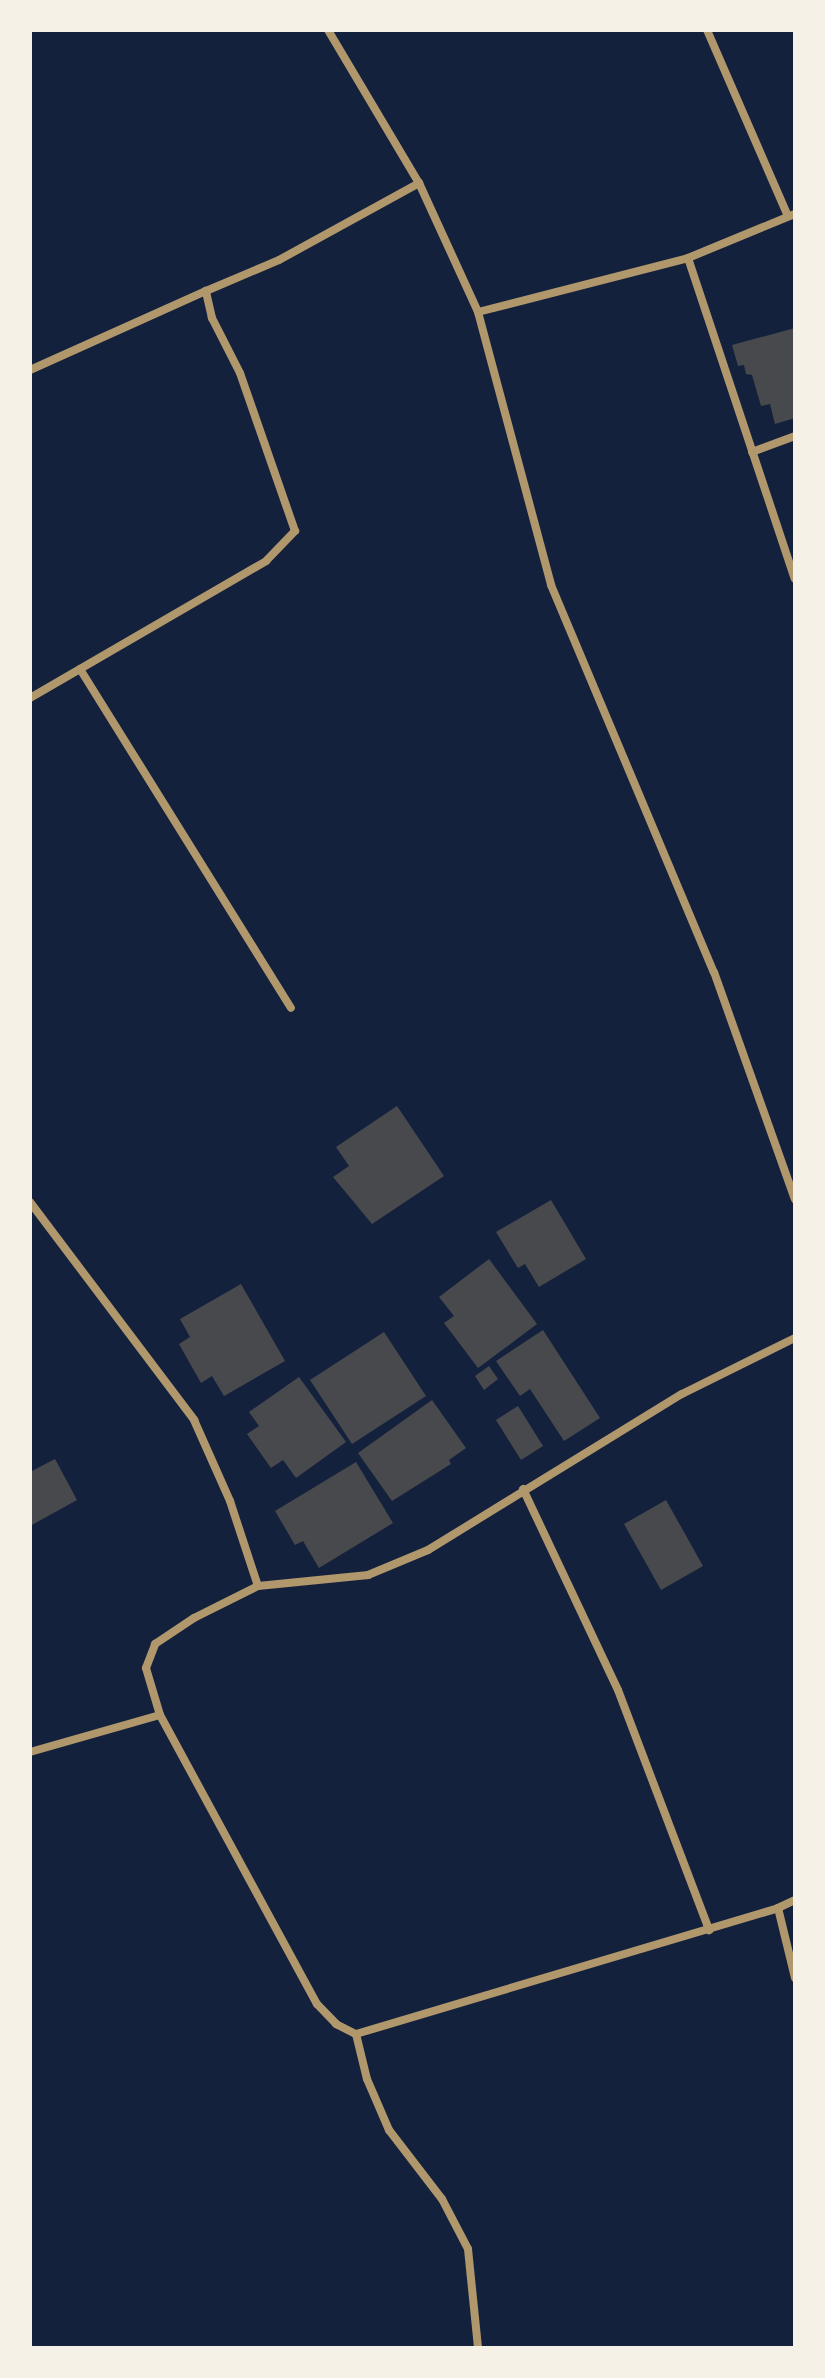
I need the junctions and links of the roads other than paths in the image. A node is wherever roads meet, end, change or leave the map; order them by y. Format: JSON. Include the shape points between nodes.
{"nodes":[{"id":1,"x":328,"y":30,"type":"edge"},
{"id":2,"x":707,"y":30,"type":"edge"},
{"id":3,"x":419,"y":183,"type":"junction"},
{"id":4,"x":791,"y":215,"type":"edge"},
{"id":5,"x":688,"y":258,"type":"junction"},
{"id":6,"x":206,"y":291,"type":"junction"},
{"id":7,"x":478,"y":312,"type":"junction"},
{"id":8,"x":30,"y":370,"type":"edge"},
{"id":9,"x":795,"y":436,"type":"edge"},
{"id":10,"x":752,"y":452,"type":"junction"},
{"id":11,"x":795,"y":579,"type":"edge"},
{"id":12,"x":80,"y":669,"type":"junction"},
{"id":13,"x":30,"y":698,"type":"edge"},
{"id":14,"x":291,"y":1008,"type":"dead end"},
{"id":15,"x":795,"y":1199,"type":"edge"},
{"id":16,"x":30,"y":1202,"type":"edge"},
{"id":17,"x":795,"y":1338,"type":"edge"},
{"id":18,"x":523,"y":1489,"type":"junction"},
{"id":19,"x":258,"y":1586,"type":"junction"},
{"id":20,"x":160,"y":1715,"type":"junction"},
{"id":21,"x":30,"y":1752,"type":"edge"},
{"id":22,"x":795,"y":1900,"type":"edge"},
{"id":23,"x":778,"y":1908,"type":"junction"},
{"id":24,"x":709,"y":1930,"type":"junction"},
{"id":25,"x":795,"y":1978,"type":"edge"},
{"id":26,"x":356,"y":2034,"type":"junction"},
{"id":27,"x":478,"y":2348,"type":"edge"}],
"edges":[{"from":1,"to":3,"type":"street"},
{"from":2,"to":4,"type":"street"},
{"from":3,"to":6,"type":"street","via":[[279,260]]},
{"from":3,"to":7,"type":"street"},
{"from":4,"to":5,"type":"street"},
{"from":5,"to":7,"type":"street"},
{"from":5,"to":10,"type":"street"},
{"from":6,"to":8,"type":"street"},
{"from":6,"to":12,"type":"street","via":[[295,531],[266,561]]},
{"from":7,"to":15,"type":"street","via":[[551,585],[714,972]]},
{"from":9,"to":10,"type":"street"},
{"from":10,"to":11,"type":"street"},
{"from":12,"to":13,"type":"street"},
{"from":12,"to":14,"type":"street"},
{"from":16,"to":19,"type":"street","via":[[194,1420],[230,1501]]},
{"from":17,"to":18,"type":"street","via":[[682,1394]]},
{"from":18,"to":19,"type":"street","via":[[428,1550],[368,1575]]},
{"from":18,"to":24,"type":"street","via":[[618,1690]]},
{"from":19,"to":20,"type":"street","via":[[155,1644],[146,1668]]},
{"from":20,"to":21,"type":"street"},
{"from":20,"to":26,"type":"street","via":[[317,2004],[336,2024]]},
{"from":22,"to":23,"type":"street"},
{"from":23,"to":24,"type":"street"},
{"from":23,"to":25,"type":"street"},
{"from":24,"to":26,"type":"street","via":[[631,1948]]},
{"from":26,"to":27,"type":"street","via":[[367,2079],[389,2130],[442,2199],[468,2249]]}]}
